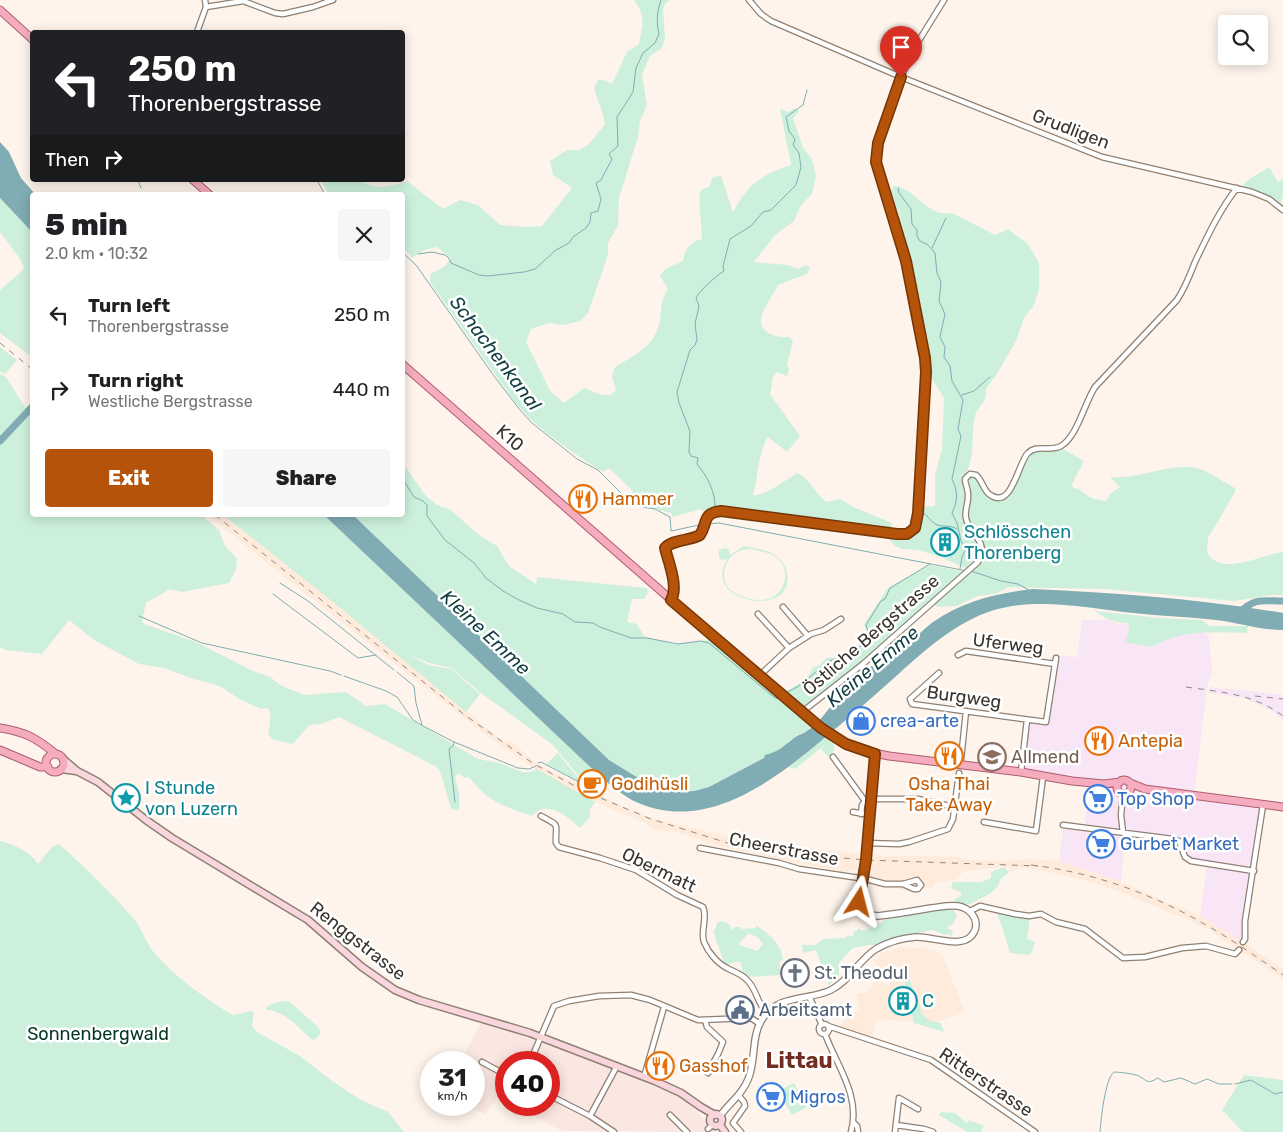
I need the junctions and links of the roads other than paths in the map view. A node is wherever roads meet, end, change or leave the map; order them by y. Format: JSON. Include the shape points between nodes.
{"nodes":[{"id":1,"x":205,"y":0,"type":"edge"},
{"id":2,"x":333,"y":0,"type":"edge"},
{"id":3,"x":749,"y":0,"type":"edge"},
{"id":4,"x":944,"y":0,"type":"edge"},
{"id":5,"x":206,"y":7,"type":"junction"},
{"id":6,"x":0,"y":10,"type":"edge"},
{"id":7,"x":197,"y":30,"type":"edge"},
{"id":8,"x":30,"y":37,"type":"edge"},
{"id":9,"x":901,"y":77,"type":"junction"},
{"id":10,"x":195,"y":182,"type":"edge"},
{"id":11,"x":1237,"y":188,"type":"junction"},
{"id":12,"x":207,"y":192,"type":"edge"},
{"id":13,"x":1283,"y":210,"type":"edge"},
{"id":14,"x":405,"y":367,"type":"edge"},
{"id":15,"x":671,"y":600,"type":"junction"},
{"id":16,"x":783,"y":607,"type":"dead end"},
{"id":17,"x":758,"y":614,"type":"dead end"},
{"id":18,"x":841,"y":619,"type":"dead end"},
{"id":19,"x":808,"y":636,"type":"junction"},
{"id":20,"x":789,"y":648,"type":"junction"},
{"id":21,"x":958,"y":655,"type":"dead end"},
{"id":22,"x":1056,"y":658,"type":"dead end"},
{"id":23,"x":1055,"y":664,"type":"junction"},
{"id":24,"x":939,"y":673,"type":"dead end"},
{"id":25,"x":759,"y":676,"type":"junction"},
{"id":26,"x":966,"y":711,"type":"junction"},
{"id":27,"x":802,"y":712,"type":"junction"},
{"id":28,"x":1027,"y":720,"type":"junction"},
{"id":29,"x":0,"y":728,"type":"edge"},
{"id":30,"x":40,"y":743,"type":"junction"},
{"id":31,"x":0,"y":750,"type":"edge"},
{"id":32,"x":56,"y":754,"type":"junction"},
{"id":33,"x":875,"y":754,"type":"junction"},
{"id":34,"x":833,"y":757,"type":"dead end"},
{"id":35,"x":63,"y":759,"type":"junction"},
{"id":36,"x":961,"y":760,"type":"dead end"},
{"id":37,"x":48,"y":762,"type":"junction"},
{"id":38,"x":61,"y":769,"type":"junction"},
{"id":39,"x":78,"y":771,"type":"junction"},
{"id":40,"x":1021,"y":772,"type":"junction"},
{"id":41,"x":959,"y":773,"type":"dead end"},
{"id":42,"x":1043,"y":777,"type":"junction"},
{"id":43,"x":1120,"y":782,"type":"junction"},
{"id":44,"x":1130,"y":783,"type":"junction"},
{"id":45,"x":1104,"y":784,"type":"junction"},
{"id":46,"x":1145,"y":789,"type":"junction"},
{"id":47,"x":1124,"y":792,"type":"junction"},
{"id":48,"x":871,"y":798,"type":"junction"},
{"id":49,"x":1263,"y":805,"type":"junction"},
{"id":50,"x":954,"y":807,"type":"junction"},
{"id":51,"x":1283,"y":807,"type":"edge"},
{"id":52,"x":853,"y":812,"type":"dead end"},
{"id":53,"x":861,"y":814,"type":"junction"},
{"id":54,"x":870,"y":815,"type":"junction"},
{"id":55,"x":541,"y":816,"type":"dead end"},
{"id":56,"x":984,"y":822,"type":"dead end"},
{"id":57,"x":1063,"y":825,"type":"dead end"},
{"id":58,"x":1123,"y":833,"type":"junction"},
{"id":59,"x":867,"y":843,"type":"junction"},
{"id":60,"x":700,"y":848,"type":"dead end"},
{"id":61,"x":1254,"y":871,"type":"junction"},
{"id":62,"x":863,"y":878,"type":"junction"},
{"id":63,"x":903,"y":884,"type":"dead end"},
{"id":64,"x":970,"y":911,"type":"junction"},
{"id":65,"x":1243,"y":942,"type":"dead end"},
{"id":66,"x":1238,"y":950,"type":"dead end"},
{"id":67,"x":809,"y":996,"type":"junction"},
{"id":68,"x":664,"y":1007,"type":"junction"},
{"id":69,"x":767,"y":1013,"type":"junction"},
{"id":70,"x":705,"y":1020,"type":"junction"},
{"id":71,"x":760,"y":1024,"type":"junction"},
{"id":72,"x":822,"y":1024,"type":"junction"},
{"id":73,"x":829,"y":1030,"type":"junction"},
{"id":74,"x":542,"y":1037,"type":"junction"},
{"id":75,"x":535,"y":1051,"type":"edge"},
{"id":76,"x":617,"y":1066,"type":"junction"},
{"id":77,"x":708,"y":1073,"type":"dead end"},
{"id":78,"x":644,"y":1077,"type":"junction"},
{"id":79,"x":739,"y":1096,"type":"junction"},
{"id":80,"x":560,"y":1101,"type":"edge"},
{"id":81,"x":700,"y":1107,"type":"junction"},
{"id":82,"x":918,"y":1109,"type":"dead end"},
{"id":83,"x":670,"y":1114,"type":"dead end"},
{"id":84,"x":717,"y":1115,"type":"junction"},
{"id":85,"x":590,"y":1116,"type":"junction"},
{"id":86,"x":854,"y":1123,"type":"junction"},
{"id":87,"x":710,"y":1125,"type":"junction"},
{"id":88,"x":720,"y":1125,"type":"junction"},
{"id":89,"x":896,"y":1125,"type":"junction"},
{"id":90,"x":614,"y":1132,"type":"edge"},
{"id":91,"x":686,"y":1132,"type":"edge"},
{"id":92,"x":725,"y":1132,"type":"edge"},
{"id":93,"x":741,"y":1132,"type":"edge"},
{"id":94,"x":851,"y":1132,"type":"edge"},
{"id":95,"x":858,"y":1132,"type":"edge"},
{"id":96,"x":895,"y":1132,"type":"edge"},
{"id":97,"x":933,"y":1132,"type":"edge"},
{"id":98,"x":1036,"y":1132,"type":"edge"}],
"edges":[{"from":1,"to":5,"type":"street"},
{"from":2,"to":5,"type":"street","via":[[284,14],[243,1]]},
{"from":3,"to":9,"type":"street","name":"Grudligen","via":[[768,20]]},
{"from":4,"to":9,"type":"street"},
{"from":5,"to":7,"type":"street"},
{"from":6,"to":8,"type":"main road"},
{"from":9,"to":11,"type":"street","name":"Grudligen","via":[[1102,157]]},
{"from":9,"to":15,"type":"street","via":[[878,143],[876,162],[906,261],[925,358],[915,528],[907,534],[897,534],[721,511],[710,514],[700,535],[668,544],[665,548],[672,570],[674,593]]},
{"from":10,"to":12,"type":"main road"},
{"from":11,"to":13,"type":"street","name":"Grudligen","via":[[1260,194]]},
{"from":11,"to":27,"type":"street","name":"Östliche Bergstrasse","via":[[1206,238],[1177,300],[1095,386],[1067,442],[1057,448],[1037,448],[1028,452],[1010,491],[1003,496],[990,495],[976,475],[970,474],[965,478],[968,495],[966,517],[982,548],[981,556],[973,567],[863,664]]},
{"from":14,"to":15,"type":"main road","name":"K10"},
{"from":15,"to":25,"type":"main road","name":"K10"},
{"from":16,"to":19,"type":"street"},
{"from":17,"to":20,"type":"street"},
{"from":18,"to":19,"type":"street"},
{"from":19,"to":20,"type":"street"},
{"from":20,"to":25,"type":"street"},
{"from":21,"to":23,"type":"street","name":"Uferweg","via":[[966,651]]},
{"from":22,"to":23,"type":"street"},
{"from":23,"to":28,"type":"street","via":[[1046,722]]},
{"from":24,"to":26,"type":"street","name":"Burgweg","via":[[910,702]]},
{"from":25,"to":27,"type":"main road","name":"K10"},
{"from":26,"to":28,"type":"street","name":"Burgweg"},
{"from":26,"to":36,"type":"street"},
{"from":27,"to":33,"type":"main road","name":"K10","via":[[834,737]]},
{"from":28,"to":40,"type":"street"},
{"from":29,"to":30,"type":"main road","via":[[22,732]]},
{"from":30,"to":32,"type":"main road"},
{"from":30,"to":37,"type":"main road"},
{"from":31,"to":37,"type":"main road","via":[[36,765]]},
{"from":32,"to":35,"type":"main road"},
{"from":32,"to":37,"type":"main road"},
{"from":33,"to":40,"type":"main road","name":"K10"},
{"from":33,"to":48,"type":"street","name":"Cheerstrasse"},
{"from":34,"to":53,"type":"street","via":[[865,801]]},
{"from":35,"to":38,"type":"main road"},
{"from":35,"to":39,"type":"main road","name":"Renggstrasse"},
{"from":37,"to":38,"type":"main road","via":[[54,772]]},
{"from":38,"to":39,"type":"main road","name":"Renggstrasse"},
{"from":39,"to":74,"type":"main road","name":"Renggstrasse","via":[[172,838],[308,920],[390,988],[419,1000]]},
{"from":40,"to":42,"type":"main road","name":"K10"},
{"from":41,"to":50,"type":"street"},
{"from":42,"to":45,"type":"main road","name":"K10"},
{"from":42,"to":56,"type":"street","via":[[1036,831]]},
{"from":43,"to":44,"type":"main road"},
{"from":43,"to":45,"type":"main road"},
{"from":43,"to":47,"type":"main road","via":[[1118,786]]},
{"from":44,"to":46,"type":"main road"},
{"from":44,"to":47,"type":"main road","via":[[1131,788]]},
{"from":45,"to":47,"type":"main road"},
{"from":46,"to":47,"type":"main road"},
{"from":46,"to":49,"type":"main road"},
{"from":47,"to":58,"type":"street"},
{"from":48,"to":50,"type":"street","via":[[918,799]]},
{"from":48,"to":54,"type":"street","name":"Cheerstrasse"},
{"from":49,"to":51,"type":"main road"},
{"from":49,"to":61,"type":"street"},
{"from":50,"to":59,"type":"street","via":[[954,819],[948,829],[906,842]]},
{"from":52,"to":53,"type":"street"},
{"from":53,"to":54,"type":"street"},
{"from":54,"to":59,"type":"street","name":"Cheerstrasse"},
{"from":55,"to":69,"type":"street","name":"Obermatt","via":[[557,827],[556,843],[559,847],[636,870],[700,905],[704,910],[704,938],[709,951],[725,968],[749,981]]},
{"from":57,"to":58,"type":"street"},
{"from":58,"to":61,"type":"street","via":[[1177,840],[1184,857],[1191,861]]},
{"from":59,"to":62,"type":"street","name":"Cheerstrasse"},
{"from":60,"to":62,"type":"street","name":"Cheerstrasse","via":[[799,869]]},
{"from":61,"to":65,"type":"street"},
{"from":62,"to":63,"type":"street","name":"Cheerstrasse","via":[[885,884]]},
{"from":62,"to":64,"type":"street","name":"Cheerstrasse","via":[[859,902],[872,916],[950,906]]},
{"from":64,"to":66,"type":"street","via":[[980,906],[1029,916],[1041,914],[1056,922],[1085,929],[1123,958],[1145,958],[1182,948],[1206,946],[1235,954]]},
{"from":64,"to":67,"type":"street","via":[[975,928],[966,940],[955,942],[922,937],[894,941],[870,954],[836,987]]},
{"from":67,"to":69,"type":"street","via":[[784,1002]]},
{"from":67,"to":72,"type":"street"},
{"from":68,"to":70,"type":"street"},
{"from":68,"to":74,"type":"street","via":[[631,995],[567,1002],[555,1005],[551,1010]]},
{"from":68,"to":78,"type":"street"},
{"from":69,"to":71,"type":"street"},
{"from":70,"to":71,"type":"street","via":[[751,1018]]},
{"from":70,"to":77,"type":"street","via":[[707,1027],[722,1042]]},
{"from":71,"to":79,"type":"street","via":[[750,1075]]},
{"from":72,"to":73,"type":"street","name":"Ritterstrasse"},
{"from":72,"to":73,"type":"street","via":[[820,1032]]},
{"from":73,"to":86,"type":"street","via":[[853,1098]]},
{"from":73,"to":98,"type":"street","name":"Ritterstrasse","via":[[931,1060]]},
{"from":74,"to":75,"type":"street"},
{"from":74,"to":76,"type":"main road","name":"Renggstrasse"},
{"from":76,"to":78,"type":"main road","name":"Renggstrasse"},
{"from":76,"to":85,"type":"street"},
{"from":78,"to":81,"type":"main road","name":"Renggstrasse","via":[[678,1091]]},
{"from":79,"to":84,"type":"street"},
{"from":79,"to":93,"type":"street","via":[[745,1106],[733,1123]]},
{"from":80,"to":85,"type":"street"},
{"from":81,"to":84,"type":"main road","name":"Renggstrasse"},
{"from":81,"to":87,"type":"main road","name":"Renggstrasse"},
{"from":82,"to":89,"type":"street","via":[[899,1098]]},
{"from":83,"to":91,"type":"street"},
{"from":84,"to":87,"type":"main road","via":[[712,1116]]},
{"from":84,"to":88,"type":"main road","via":[[722,1122]]},
{"from":85,"to":90,"type":"street"},
{"from":86,"to":94,"type":"street"},
{"from":86,"to":95,"type":"street"},
{"from":87,"to":88,"type":"main road"},
{"from":88,"to":92,"type":"main road"},
{"from":89,"to":96,"type":"street"},
{"from":89,"to":97,"type":"street"}]}
